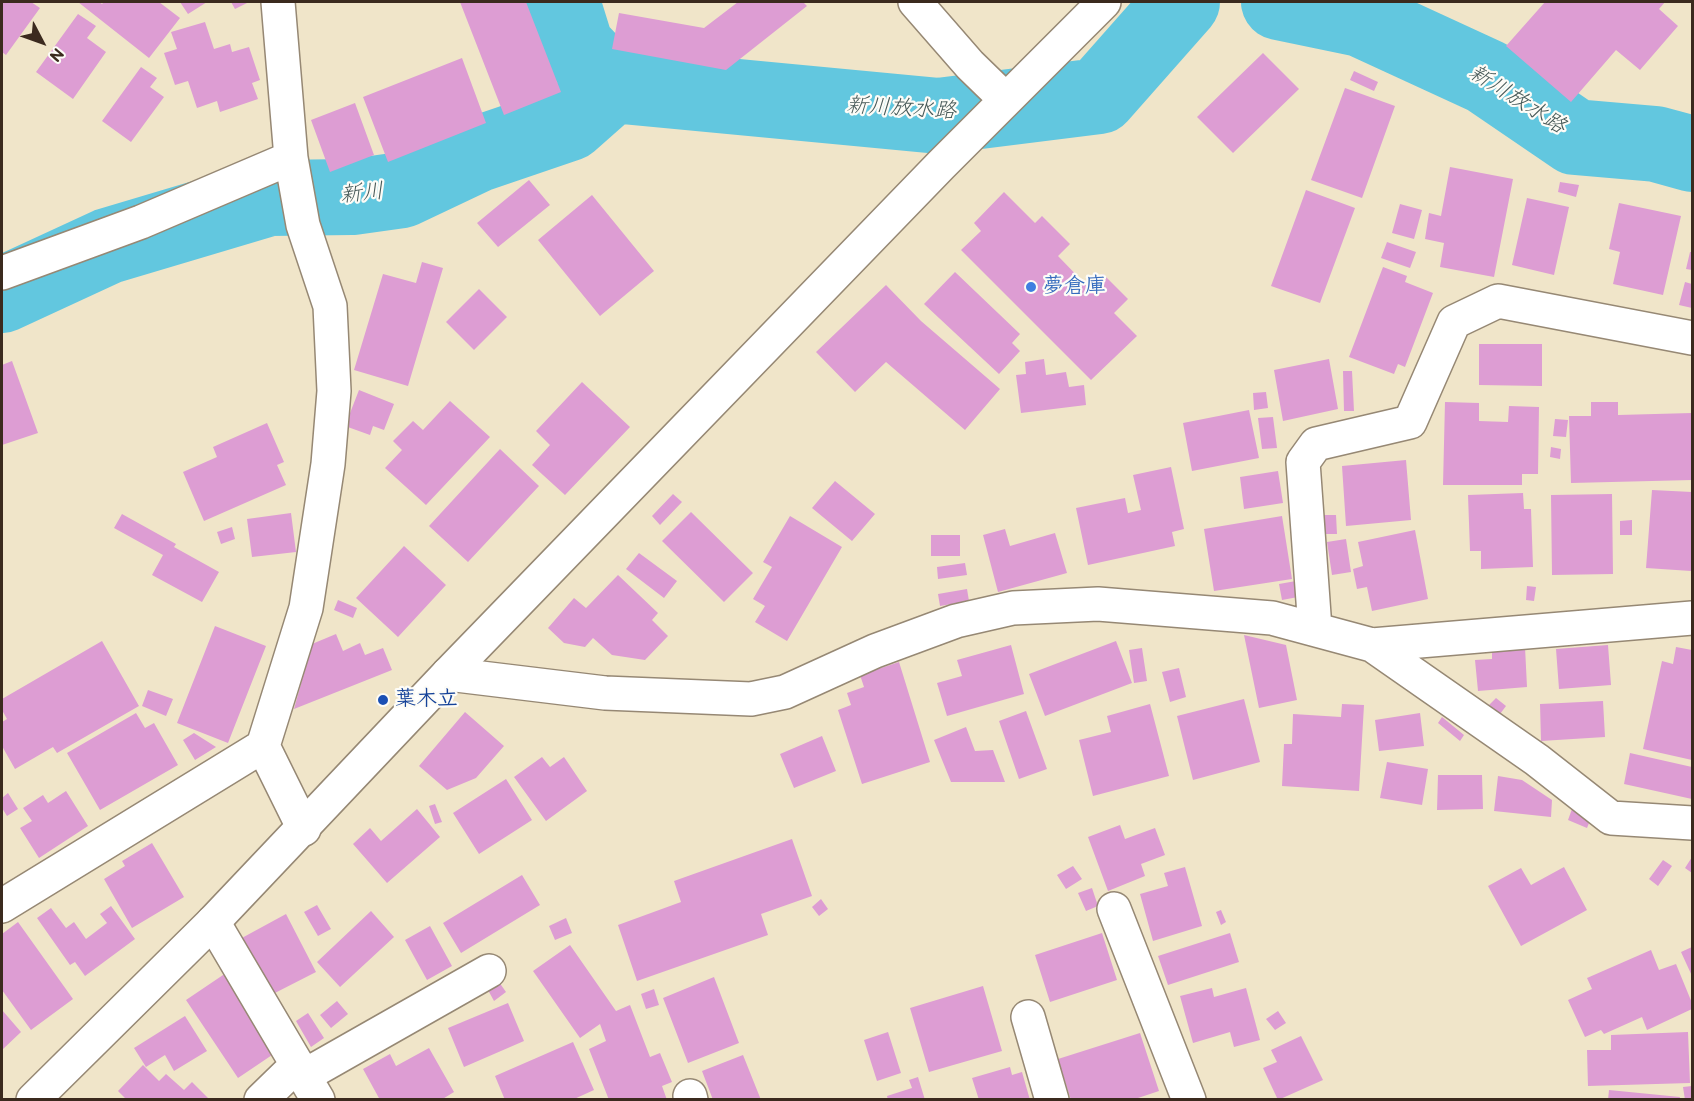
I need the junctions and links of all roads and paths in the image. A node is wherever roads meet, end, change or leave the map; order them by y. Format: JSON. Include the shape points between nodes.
{"nodes":[{"id":1,"x":278,"y":2,"type":"edge"},
{"id":2,"x":915,"y":2,"type":"edge"},
{"id":3,"x":1104,"y":2,"type":"edge"},
{"id":4,"x":1006,"y":99,"type":"junction"},
{"id":5,"x":292,"y":165,"type":"junction"},
{"id":6,"x":2,"y":273,"type":"edge"},
{"id":7,"x":1692,"y":338,"type":"edge"},
{"id":8,"x":1692,"y":618,"type":"edge"},
{"id":9,"x":1315,"y":629,"type":"junction"},
{"id":10,"x":1372,"y":645,"type":"junction"},
{"id":11,"x":448,"y":675,"type":"junction"},
{"id":12,"x":262,"y":746,"type":"junction"},
{"id":13,"x":1692,"y":823,"type":"edge"},
{"id":14,"x":304,"y":829,"type":"junction"},
{"id":15,"x":4,"y":898,"type":"edge"},
{"id":16,"x":1114,"y":909,"type":"dead end"},
{"id":17,"x":213,"y":922,"type":"junction"},
{"id":18,"x":489,"y":970,"type":"dead end"},
{"id":19,"x":1028,"y":1017,"type":"dead end"},
{"id":20,"x":306,"y":1080,"type":"edge"},
{"id":21,"x":33,"y":1100,"type":"edge"},
{"id":22,"x":261,"y":1100,"type":"edge"},
{"id":23,"x":1052,"y":1100,"type":"edge"},
{"id":24,"x":1189,"y":1100,"type":"edge"}],
"edges":[{"from":1,"to":5,"type":"street"},
{"from":2,"to":4,"type":"street"},
{"from":3,"to":4,"type":"street"},
{"from":4,"to":11,"type":"street"},
{"from":5,"to":6,"type":"street"},
{"from":5,"to":12,"type":"street","via":[[303,225],[330,306],[334,391],[327,475],[306,608]]},
{"from":7,"to":9,"type":"street","via":[[1498,301],[1454,322],[1410,422],[1316,444],[1303,462]]},
{"from":8,"to":10,"type":"street"},
{"from":9,"to":10,"type":"street"},
{"from":9,"to":11,"type":"street","via":[[1272,618],[1098,604],[1013,608],[956,621],[875,651],[785,692],[752,699],[605,693]]},
{"from":10,"to":13,"type":"street","via":[[1537,760],[1611,818]]},
{"from":11,"to":14,"type":"street"},
{"from":12,"to":14,"type":"street"},
{"from":12,"to":15,"type":"street"},
{"from":14,"to":17,"type":"street"},
{"from":16,"to":24,"type":"street"},
{"from":17,"to":20,"type":"street"},
{"from":17,"to":21,"type":"street"},
{"from":18,"to":20,"type":"street"},
{"from":19,"to":23,"type":"street"},
{"from":20,"to":22,"type":"street"}]}
